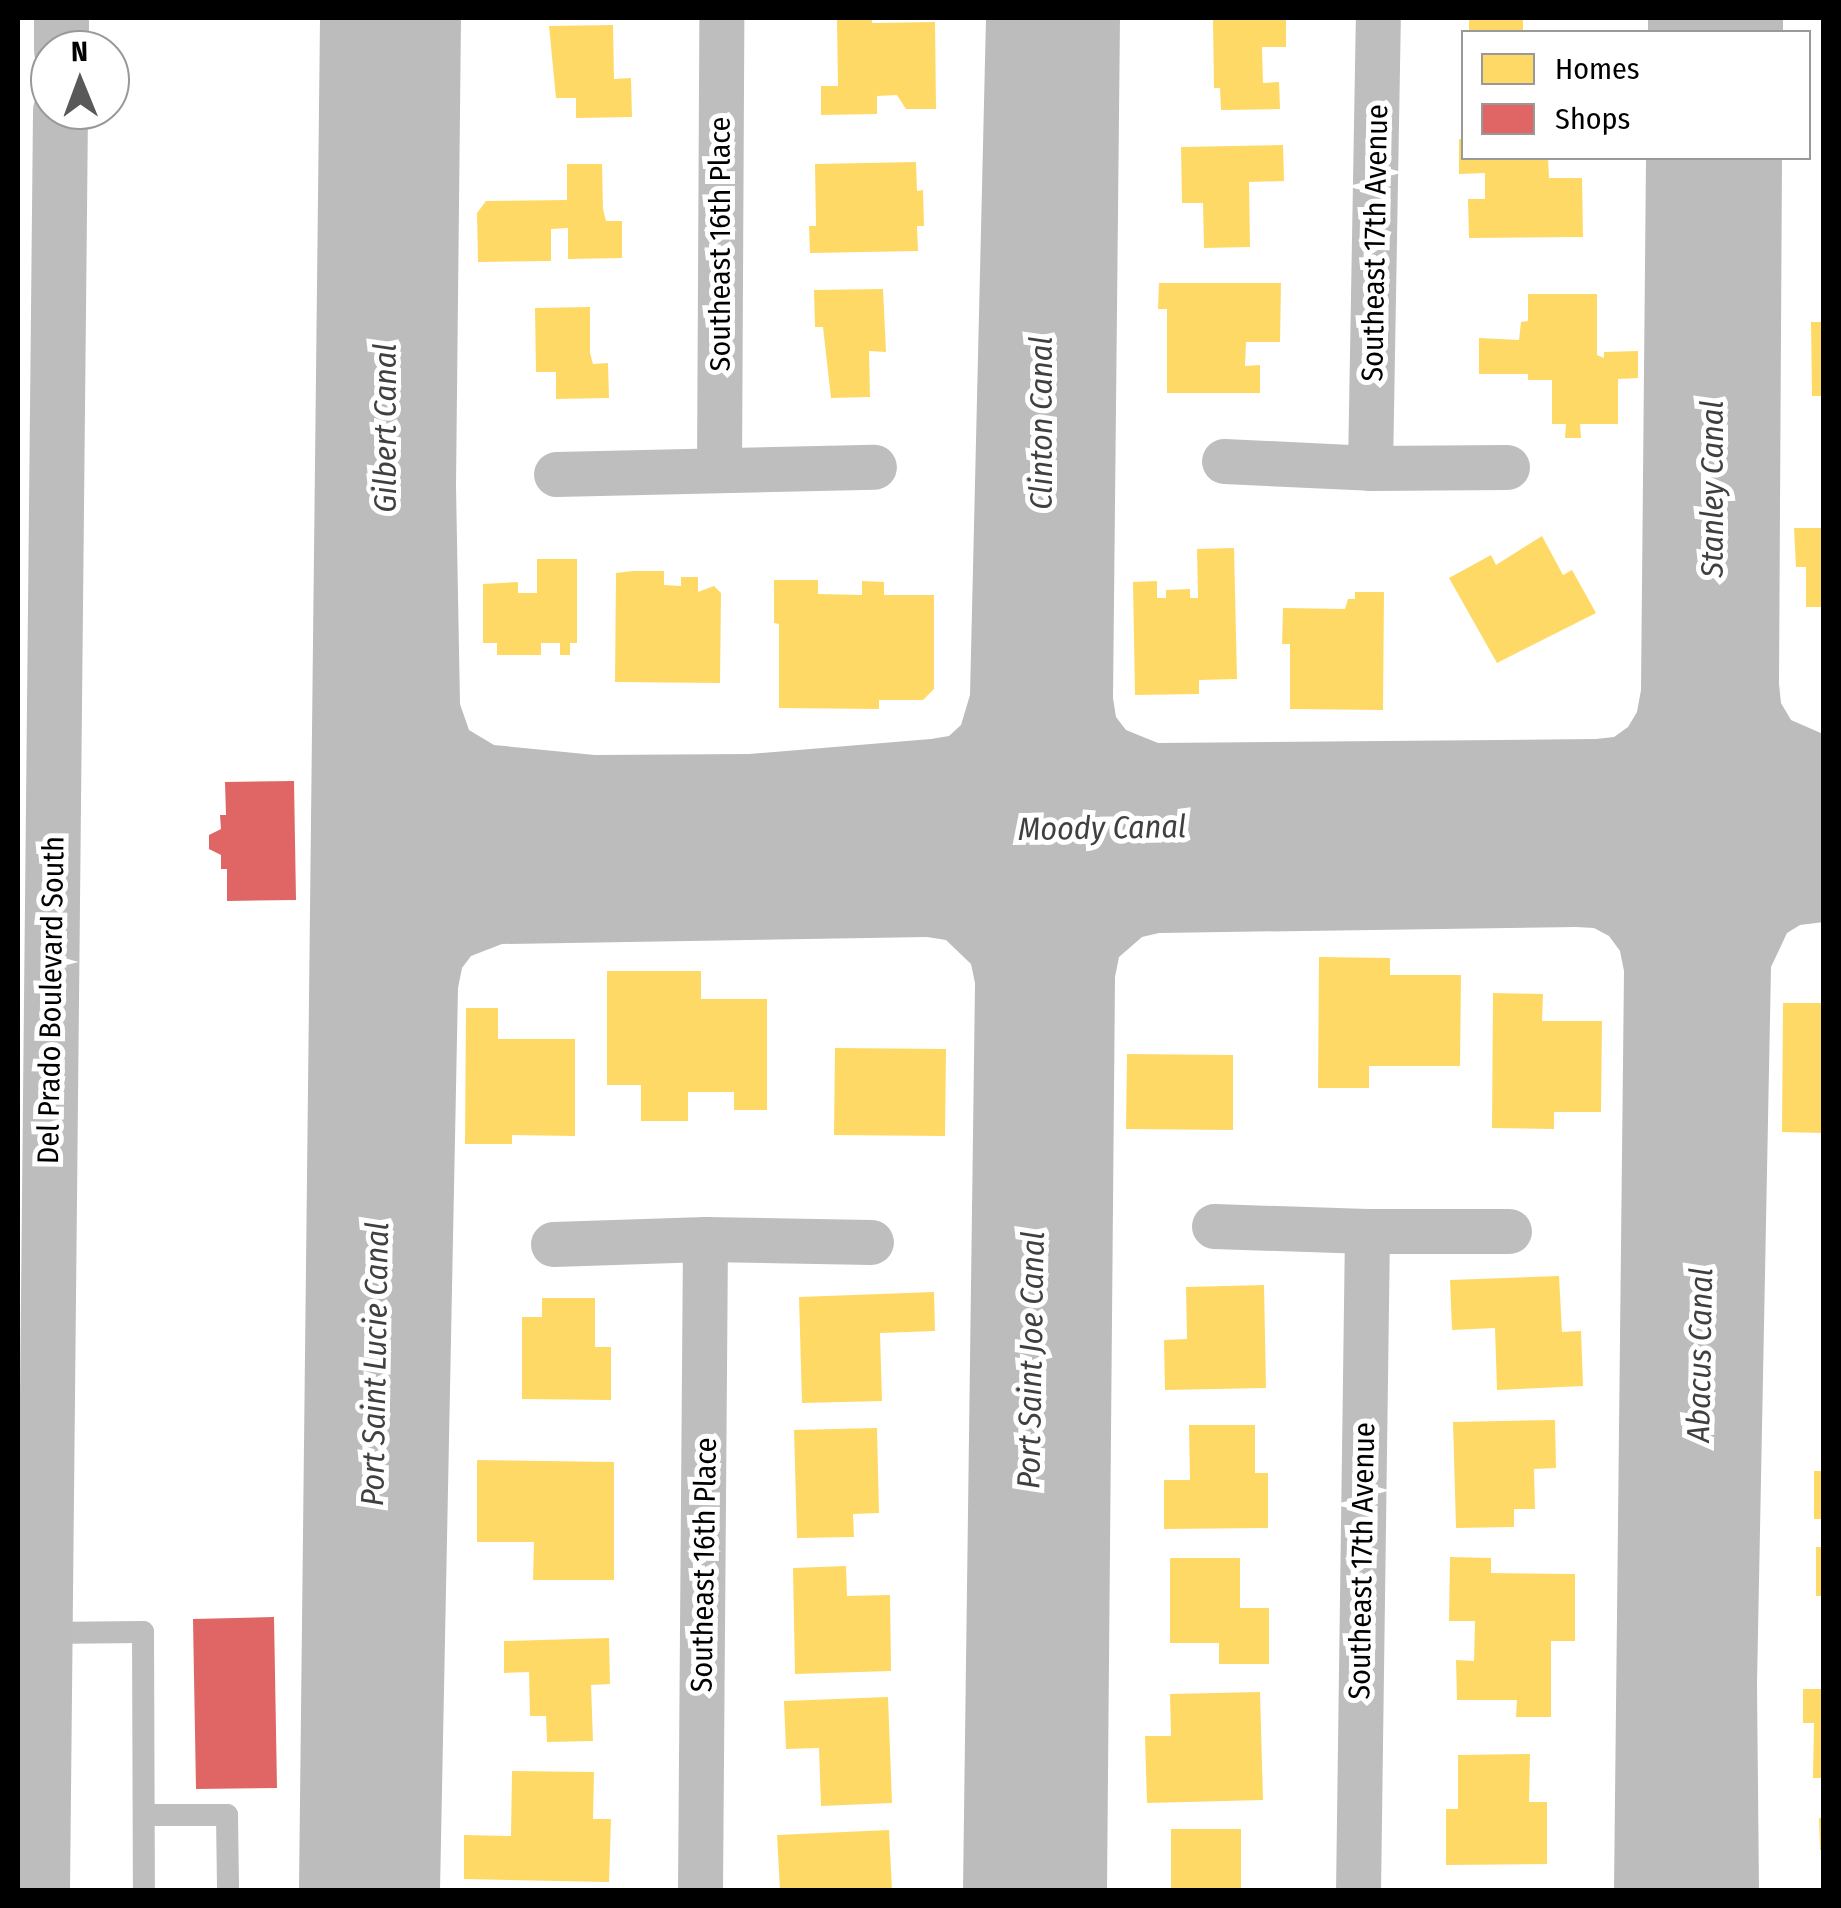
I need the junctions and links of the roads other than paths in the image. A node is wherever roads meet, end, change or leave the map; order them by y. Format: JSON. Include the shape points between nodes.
{"nodes":[{"id":1,"x":721,"y":18,"type":"edge"},
{"id":2,"x":1378,"y":18,"type":"edge"},
{"id":3,"x":60,"y":130,"type":"edge"},
{"id":4,"x":1224,"y":461,"type":"dead end"},
{"id":5,"x":874,"y":467,"type":"dead end"},
{"id":6,"x":1507,"y":467,"type":"dead end"},
{"id":7,"x":1370,"y":468,"type":"junction"},
{"id":8,"x":719,"y":470,"type":"junction"},
{"id":9,"x":556,"y":474,"type":"dead end"},
{"id":10,"x":18,"y":514,"type":"edge"},
{"id":11,"x":55,"y":567,"type":"junction"},
{"id":12,"x":33,"y":1222,"type":"edge"},
{"id":13,"x":1214,"y":1226,"type":"dead end"},
{"id":14,"x":1367,"y":1231,"type":"junction"},
{"id":15,"x":1508,"y":1232,"type":"dead end"},
{"id":16,"x":705,"y":1239,"type":"junction"},
{"id":17,"x":870,"y":1242,"type":"dead end"},
{"id":18,"x":553,"y":1244,"type":"dead end"},
{"id":19,"x":43,"y":1634,"type":"junction"},
{"id":20,"x":144,"y":1815,"type":"junction"},
{"id":21,"x":42,"y":1890,"type":"edge"},
{"id":22,"x":144,"y":1890,"type":"edge"},
{"id":23,"x":228,"y":1890,"type":"edge"},
{"id":24,"x":700,"y":1890,"type":"edge"},
{"id":25,"x":1358,"y":1890,"type":"edge"}],
"edges":[{"from":1,"to":8,"type":"street","name":"Southeast 16th Place"},
{"from":2,"to":7,"type":"street","name":"Southeast 17th Avenue"},
{"from":3,"to":11,"type":"main road","name":"Del Prado Boulevard South"},
{"from":4,"to":7,"type":"street"},
{"from":5,"to":8,"type":"street"},
{"from":6,"to":7,"type":"street"},
{"from":8,"to":9,"type":"street"},
{"from":10,"to":11,"type":"main road"},
{"from":11,"to":12,"type":"main road","name":"Del Prado Boulevard South"},
{"from":12,"to":19,"type":"main road","name":"Del Prado Boulevard South"},
{"from":13,"to":14,"type":"street"},
{"from":14,"to":15,"type":"street"},
{"from":14,"to":25,"type":"street","name":"Southeast 17th Avenue"},
{"from":16,"to":17,"type":"street"},
{"from":16,"to":18,"type":"street"},
{"from":16,"to":24,"type":"street","name":"Southeast 16th Place"},
{"from":19,"to":20,"type":"lane","via":[[143,1632]]},
{"from":19,"to":21,"type":"main road","name":"Del Prado Boulevard South"},
{"from":20,"to":22,"type":"lane"},
{"from":20,"to":23,"type":"lane","via":[[227,1815]]}]}
